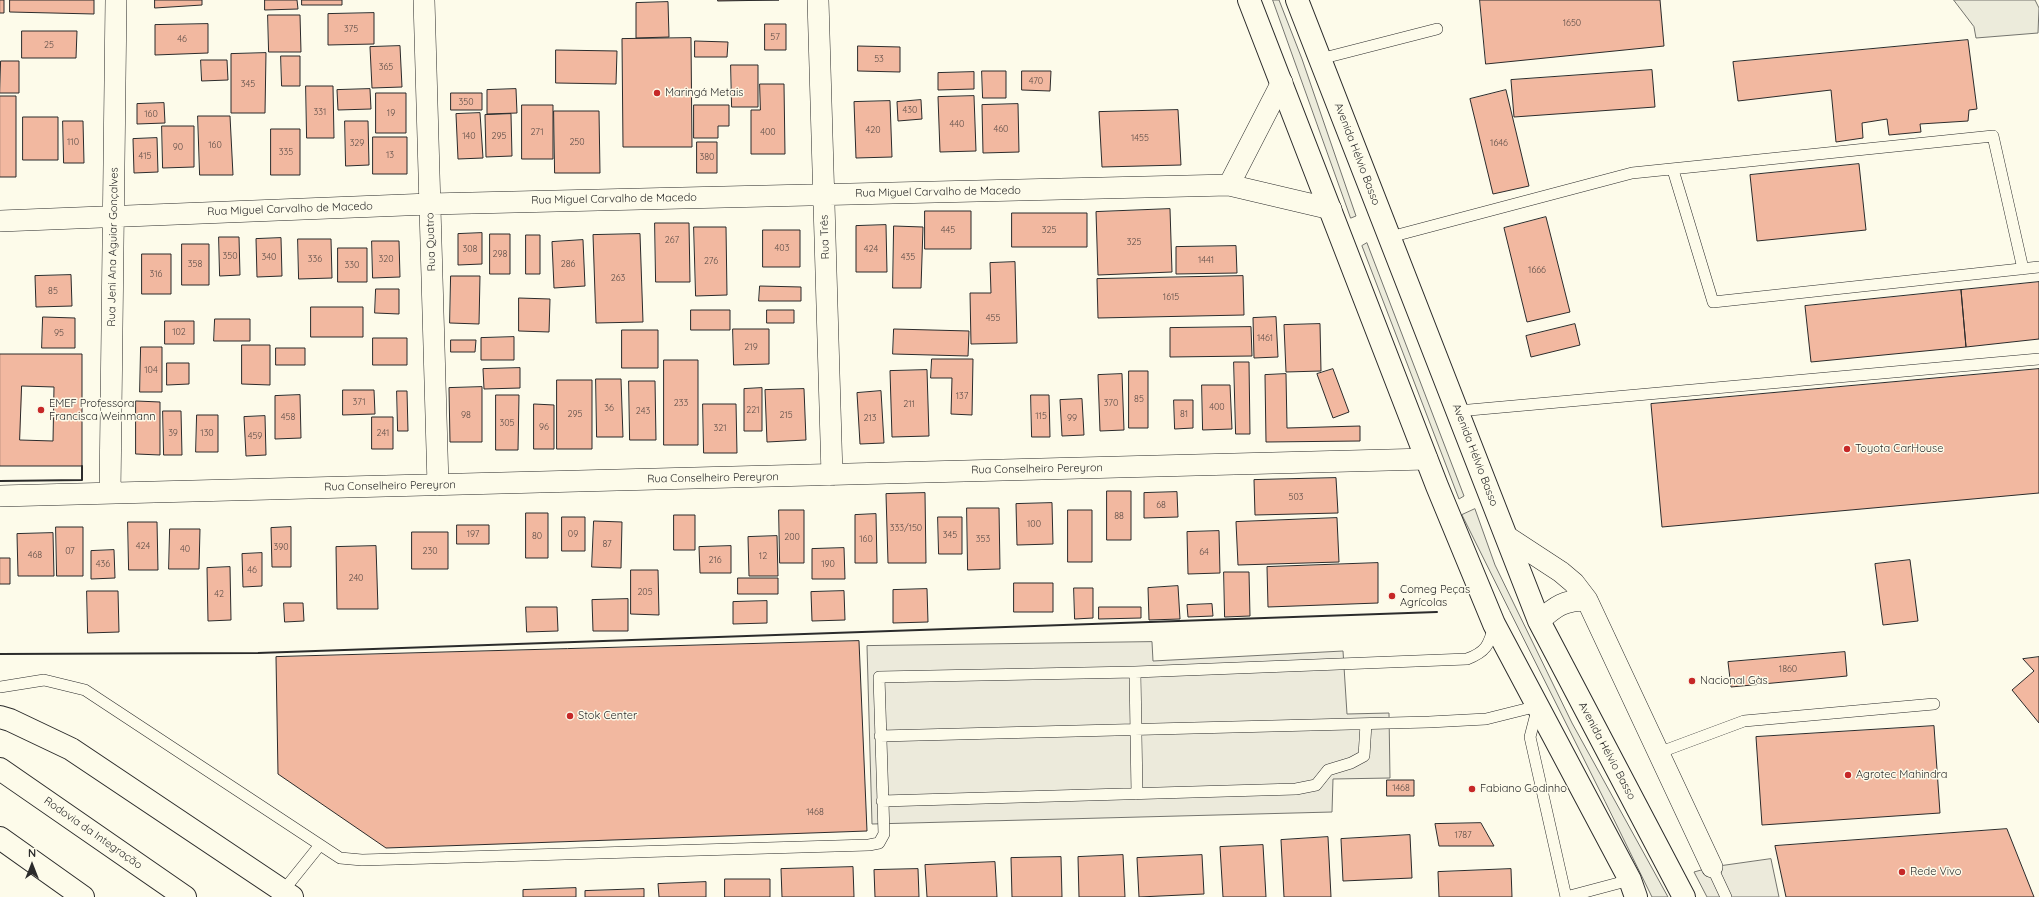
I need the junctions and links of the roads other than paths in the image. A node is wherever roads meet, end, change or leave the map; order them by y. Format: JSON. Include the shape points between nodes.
{"nodes":[{"id":1,"x":116,"y":0,"type":"edge"},
{"id":2,"x":424,"y":0,"type":"edge"},
{"id":3,"x":818,"y":0,"type":"edge"},
{"id":4,"x":1250,"y":0,"type":"edge"},
{"id":5,"x":1297,"y":0,"type":"edge"},
{"id":6,"x":1437,"y":29,"type":"dead end"},
{"id":7,"x":1320,"y":59,"type":"junction"},
{"id":8,"x":1282,"y":82,"type":"junction"},
{"id":9,"x":1673,"y":170,"type":"junction"},
{"id":10,"x":1229,"y":185,"type":"junction"},
{"id":11,"x":824,"y":194,"type":"junction"},
{"id":12,"x":430,"y":204,"type":"junction"},
{"id":13,"x":1331,"y":209,"type":"junction"},
{"id":14,"x":113,"y":216,"type":"junction"},
{"id":15,"x":0,"y":221,"type":"edge"},
{"id":16,"x":1390,"y":237,"type":"junction"},
{"id":17,"x":2039,"y":267,"type":"edge"},
{"id":18,"x":2023,"y":269,"type":"junction"},
{"id":19,"x":2039,"y":359,"type":"edge"},
{"id":20,"x":1458,"y":410,"type":"junction"},
{"id":21,"x":1427,"y":460,"type":"junction"},
{"id":22,"x":832,"y":475,"type":"junction"},
{"id":23,"x":438,"y":485,"type":"junction"},
{"id":24,"x":110,"y":493,"type":"junction"},
{"id":25,"x":0,"y":496,"type":"edge"},
{"id":26,"x":1506,"y":536,"type":"junction"},
{"id":27,"x":1586,"y":600,"type":"junction"},
{"id":28,"x":1539,"y":620,"type":"junction"},
{"id":29,"x":1494,"y":624,"type":"junction"},
{"id":30,"x":1135,"y":672,"type":"junction"},
{"id":31,"x":0,"y":688,"type":"edge"},
{"id":32,"x":1934,"y":704,"type":"dead end"},
{"id":33,"x":1538,"y":706,"type":"junction"},
{"id":34,"x":0,"y":717,"type":"edge"},
{"id":35,"x":1366,"y":724,"type":"junction"},
{"id":36,"x":1136,"y":730,"type":"junction"},
{"id":37,"x":880,"y":736,"type":"junction"},
{"id":38,"x":1658,"y":752,"type":"junction"},
{"id":39,"x":0,"y":769,"type":"edge"},
{"id":40,"x":1137,"y":794,"type":"junction"},
{"id":41,"x":882,"y":801,"type":"junction"},
{"id":42,"x":0,"y":838,"type":"edge"},
{"id":43,"x":320,"y":845,"type":"junction"},
{"id":44,"x":1712,"y":867,"type":"joint"},
{"id":45,"x":1633,"y":889,"type":"edge"},
{"id":46,"x":288,"y":894,"type":"edge"},
{"id":47,"x":83,"y":897,"type":"edge"},
{"id":48,"x":185,"y":897,"type":"edge"},
{"id":49,"x":1566,"y":897,"type":"edge"},
{"id":50,"x":1684,"y":897,"type":"edge"},
{"id":51,"x":1726,"y":897,"type":"edge"}],
"edges":[{"from":1,"to":14,"type":"street","name":"Rua Jeni Ana Aguiar Gonçalves"},
{"from":2,"to":12,"type":"street","name":"Rua Quatro"},
{"from":3,"to":11,"type":"street","name":"Rua Três"},
{"from":4,"to":8,"type":"main road"},
{"from":5,"to":7,"type":"main road","name":"Avenida Hélvio Basso"},
{"from":6,"to":7,"type":"lane"},
{"from":7,"to":16,"type":"main road","name":"Avenida Hélvio Basso"},
{"from":8,"to":10,"type":"street"},
{"from":8,"to":13,"type":"main road"},
{"from":9,"to":16,"type":"lane","via":[[1632,173]]},
{"from":9,"to":18,"type":"lane","via":[[1713,302]]},
{"from":9,"to":18,"type":"lane","via":[[1993,136]]},
{"from":10,"to":11,"type":"street","name":"Rua Miguel Carvalho de Macedo"},
{"from":10,"to":13,"type":"street","name":"Rua Miguel Carvalho de Macedo"},
{"from":11,"to":12,"type":"street","name":"Rua Miguel Carvalho de Macedo"},
{"from":11,"to":22,"type":"street","name":"Rua Três"},
{"from":12,"to":14,"type":"street","name":"Rua Miguel Carvalho de Macedo"},
{"from":12,"to":23,"type":"street","name":"Rua Quatro"},
{"from":13,"to":21,"type":"main road"},
{"from":14,"to":15,"type":"street","name":"Rua Miguel Carvalho de Macedo"},
{"from":14,"to":24,"type":"street","name":"Rua Jeni Ana Aguiar Gonçalves"},
{"from":16,"to":20,"type":"main road","name":"Avenida Hélvio Basso"},
{"from":17,"to":18,"type":"lane"},
{"from":19,"to":20,"type":"lane"},
{"from":20,"to":26,"type":"main road","name":"Avenida Hélvio Basso"},
{"from":21,"to":22,"type":"street","name":"Rua Conselheiro Pereyron"},
{"from":21,"to":29,"type":"main road"},
{"from":22,"to":23,"type":"street","name":"Rua Conselheiro Pereyron"},
{"from":23,"to":24,"type":"street","name":"Rua Conselheiro Pereyron"},
{"from":24,"to":25,"type":"street","name":"Rua Conselheiro Pereyron"},
{"from":26,"to":27,"type":"street","via":[[1574,582]]},
{"from":26,"to":28,"type":"main road","name":"Avenida Hélvio Basso"},
{"from":27,"to":28,"type":"street","via":[[1572,600],[1557,605]]},
{"from":27,"to":38,"type":"street"},
{"from":28,"to":50,"type":"main road","name":"Avenida Hélvio Basso"},
{"from":29,"to":30,"type":"lane","via":[[1490,643],[1479,655],[1467,659]]},
{"from":29,"to":33,"type":"main road"},
{"from":30,"to":36,"type":"lane"},
{"from":30,"to":37,"type":"lane","via":[[879,677]]},
{"from":31,"to":43,"type":"lane","via":[[44,680],[85,690]]},
{"from":32,"to":38,"type":"lane","via":[[1744,721]]},
{"from":33,"to":35,"type":"lane","via":[[1486,719]]},
{"from":33,"to":45,"type":"main road"},
{"from":33,"to":49,"type":"lane","via":[[1530,737]]},
{"from":34,"to":46,"type":"main road","via":[[71,749]]},
{"from":35,"to":36,"type":"lane"},
{"from":35,"to":40,"type":"lane","via":[[1364,756],[1328,770],[1316,785],[1296,789]]},
{"from":36,"to":37,"type":"lane"},
{"from":36,"to":40,"type":"lane"},
{"from":37,"to":41,"type":"lane"},
{"from":38,"to":44,"type":"street"},
{"from":39,"to":48,"type":"main road","name":"Rodovia da Integração"},
{"from":40,"to":41,"type":"lane"},
{"from":41,"to":43,"type":"lane","via":[[884,834],[879,843],[868,845],[362,860],[340,858]]},
{"from":42,"to":47,"type":"main road"},
{"from":43,"to":46,"type":"lane"},
{"from":44,"to":51,"type":"lane"},
{"from":45,"to":49,"type":"lane"}]}
